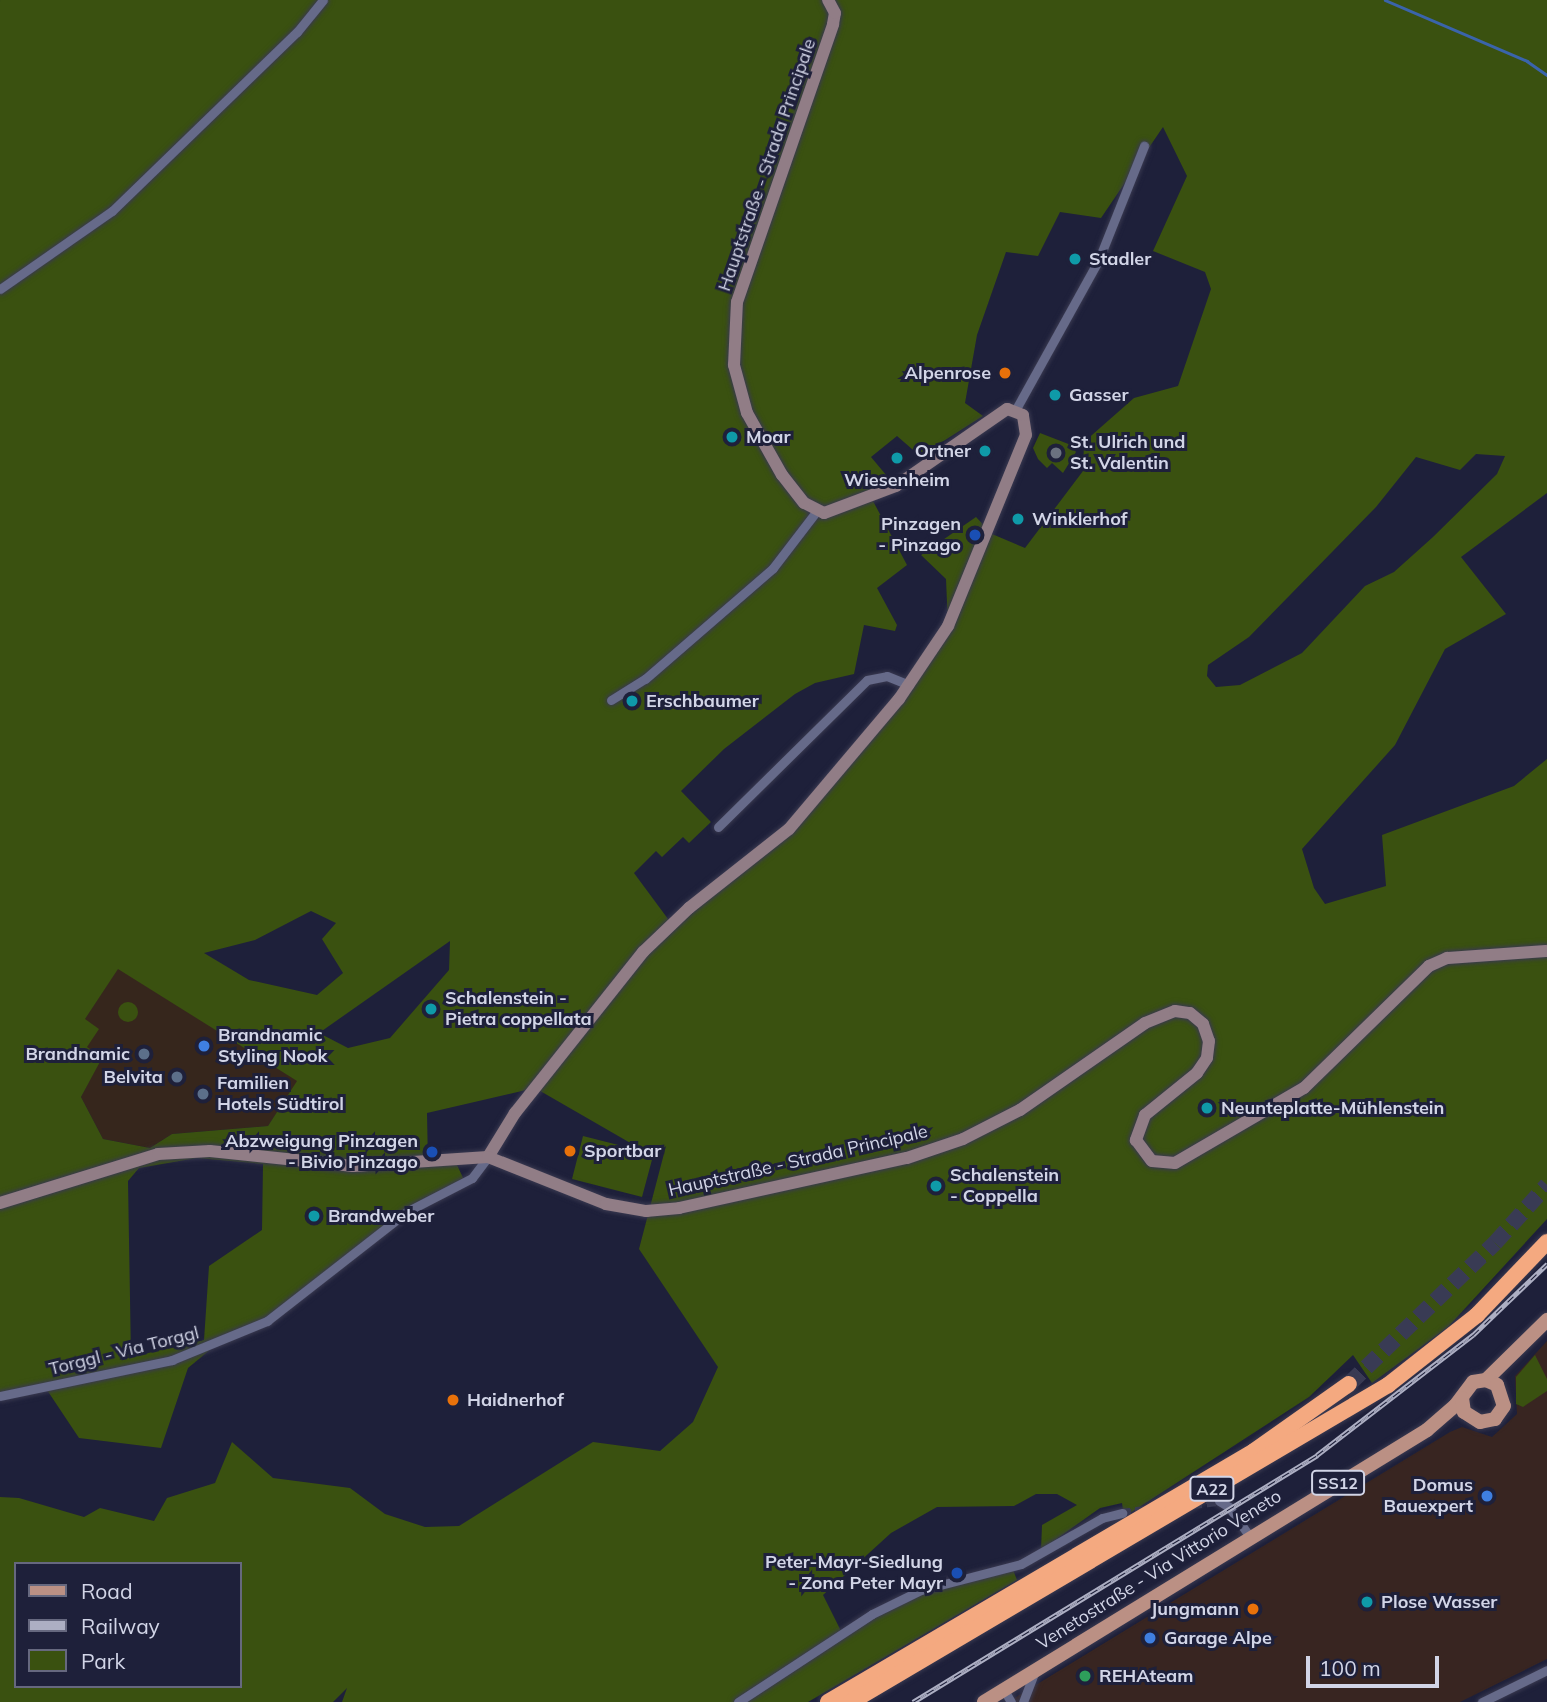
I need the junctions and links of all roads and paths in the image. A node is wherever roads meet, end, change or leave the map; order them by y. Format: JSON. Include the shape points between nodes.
{"nodes":[{"id":1,"x":323,"y":0,"type":"edge"},
{"id":2,"x":828,"y":0,"type":"edge"},
{"id":3,"x":1144,"y":146,"type":"dead end"},
{"id":4,"x":0,"y":289,"type":"edge"},
{"id":5,"x":1016,"y":409,"type":"junction"},
{"id":6,"x":816,"y":512,"type":"junction"},
{"id":7,"x":909,"y":685,"type":"junction"},
{"id":8,"x":611,"y":700,"type":"dead end"},
{"id":9,"x":718,"y":827,"type":"dead end"},
{"id":10,"x":1547,"y":951,"type":"edge"},
{"id":11,"x":488,"y":1157,"type":"junction"},
{"id":12,"x":0,"y":1203,"type":"edge"},
{"id":13,"x":1547,"y":1242,"type":"edge"},
{"id":14,"x":1547,"y":1320,"type":"edge"},
{"id":15,"x":1514,"y":1355,"type":"junction"},
{"id":16,"x":1486,"y":1380,"type":"junction"},
{"id":17,"x":1349,"y":1384,"type":"tunnel mouth"},
{"id":18,"x":1501,"y":1390,"type":"junction"},
{"id":19,"x":0,"y":1396,"type":"edge"},
{"id":20,"x":1461,"y":1398,"type":"junction"},
{"id":21,"x":1469,"y":1418,"type":"junction"},
{"id":22,"x":1427,"y":1430,"type":"junction"},
{"id":23,"x":1219,"y":1501,"type":"dead end"},
{"id":24,"x":1122,"y":1513,"type":"tunnel mouth"},
{"id":25,"x":1249,"y":1536,"type":"junction"},
{"id":26,"x":1036,"y":1669,"type":"junction"},
{"id":27,"x":1547,"y":1670,"type":"edge"},
{"id":28,"x":997,"y":1698,"type":"edge"},
{"id":29,"x":738,"y":1702,"type":"edge"},
{"id":30,"x":828,"y":1702,"type":"edge"},
{"id":31,"x":851,"y":1702,"type":"edge"},
{"id":32,"x":1023,"y":1702,"type":"edge"},
{"id":33,"x":1482,"y":1702,"type":"edge"}],
"edges":[{"from":1,"to":4,"type":"street","via":[[297,32],[112,211]]},
{"from":2,"to":6,"type":"street","name":"Hauptstraße - Strada Principale","via":[[835,13],[741,287],[732,343],[735,375],[747,413],[782,475]]},
{"from":3,"to":5,"type":"street","via":[[1099,259]]},
{"from":5,"to":6,"type":"street","via":[[999,413],[887,491],[836,510]]},
{"from":5,"to":7,"type":"street","via":[[1026,420],[1026,435],[948,626]]},
{"from":6,"to":8,"type":"street","via":[[773,568],[645,679]]},
{"from":7,"to":9,"type":"street","via":[[887,676],[867,680]]},
{"from":7,"to":11,"type":"street","via":[[845,768],[789,829],[689,908],[643,952],[516,1113]]},
{"from":10,"to":11,"type":"street","name":"Hauptstraße - Strada Principale","via":[[1447,958],[1429,966],[1304,1088],[1175,1163],[1152,1161],[1136,1140],[1145,1115],[1197,1073],[1207,1058],[1209,1041],[1203,1024],[1189,1013],[1175,1011],[1145,1023],[1020,1110],[963,1139],[906,1158],[718,1200],[679,1208],[624,1208]]},
{"from":11,"to":12,"type":"street","via":[[354,1166],[186,1151],[117,1165]]},
{"from":11,"to":19,"type":"street","name":"Torggl - Via Torggl","via":[[472,1178],[408,1211],[267,1321],[172,1360]]},
{"from":13,"to":31,"type":"highway","number":"A22","via":[[1468,1324],[1388,1385]]},
{"from":14,"to":15,"type":"main road","name":"Venetostraße - Via Vittorio Veneto","number":"SS12"},
{"from":15,"to":16,"type":"main road","name":"Venetostraße - Via Vittorio Veneto","number":"SS12"},
{"from":15,"to":18,"type":"main road","name":"Venetostraße - Via Vittorio Veneto","number":"SS12"},
{"from":16,"to":18,"type":"main road"},
{"from":16,"to":20,"type":"main road","name":"Venetostraße - Via Vittorio Veneto","number":"SS12","via":[[1473,1382]]},
{"from":17,"to":30,"type":"highway","number":"A22","via":[[1254,1451]]},
{"from":18,"to":21,"type":"main road","name":"Venetostraße - Via Vittorio Veneto","number":"SS12","via":[[1505,1401],[1499,1416],[1485,1423]]},
{"from":20,"to":21,"type":"main road"},
{"from":20,"to":22,"type":"main road","name":"Venetostraße - Via Vittorio Veneto","number":"SS12"},
{"from":21,"to":22,"type":"main road","name":"Venetostraße - Via Vittorio Veneto","number":"SS12"},
{"from":22,"to":25,"type":"main road","name":"Venetostraße - Via Vittorio Veneto","number":"SS12"},
{"from":23,"to":25,"type":"street","via":[[1229,1507]]},
{"from":24,"to":29,"type":"street","via":[[1102,1518],[1021,1563],[920,1590],[872,1614]]},
{"from":25,"to":26,"type":"main road","name":"Venetostraße - Via Vittorio Veneto","number":"SS12"},
{"from":26,"to":28,"type":"main road","name":"Venetostraße - Via Vittorio Veneto","number":"SS12"},
{"from":26,"to":32,"type":"street"},
{"from":27,"to":33,"type":"street"}]}
